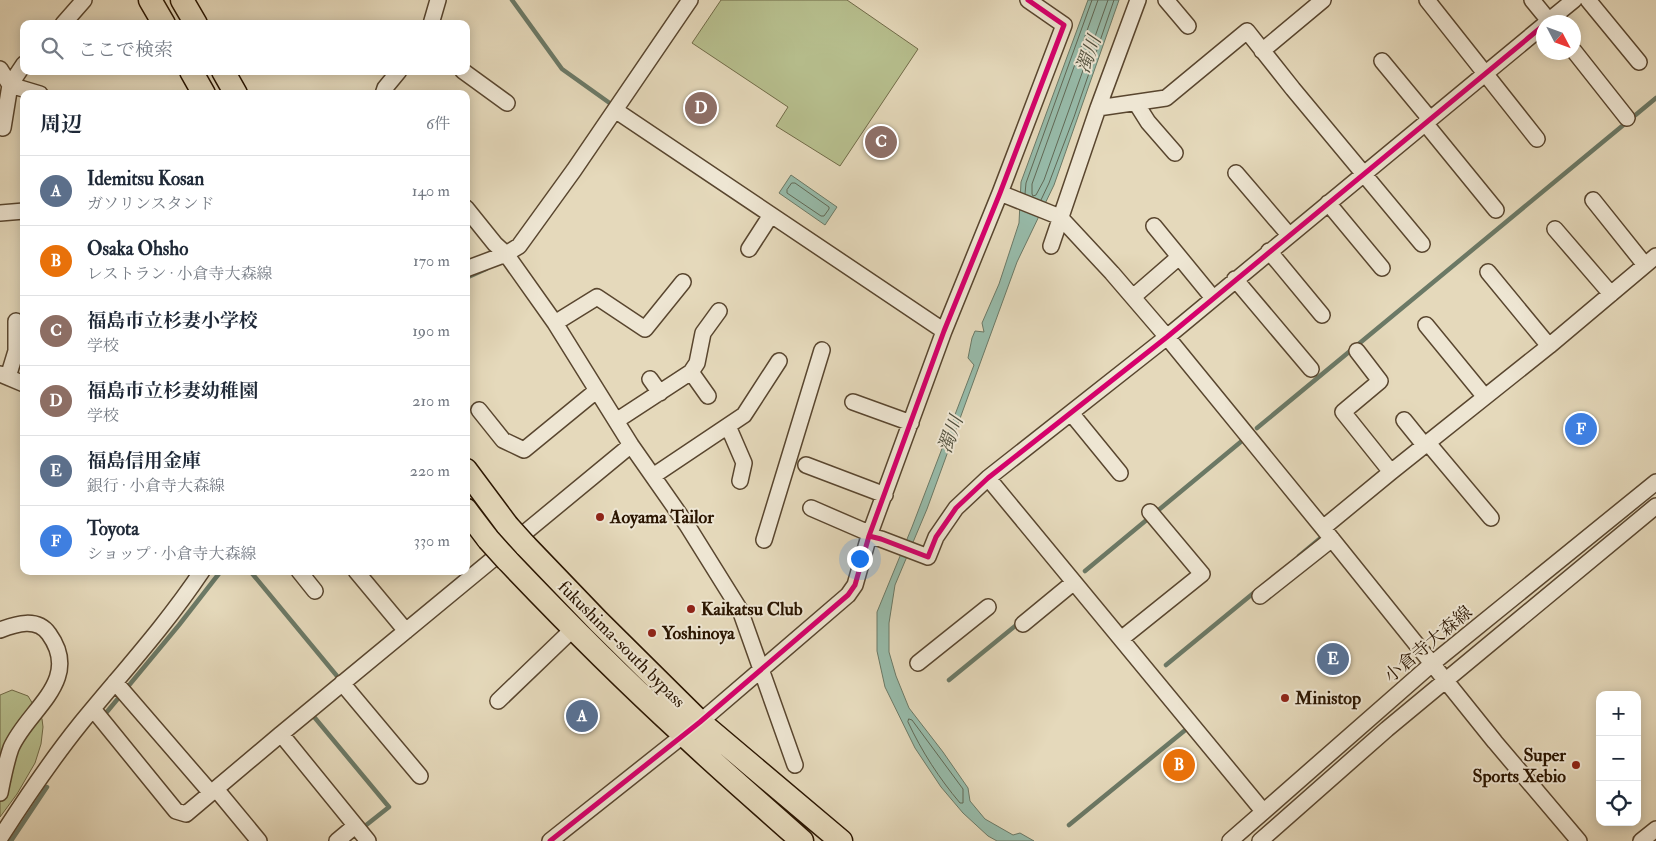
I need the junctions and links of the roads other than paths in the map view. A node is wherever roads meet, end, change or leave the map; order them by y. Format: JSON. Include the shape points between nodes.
{"nodes":[{"id":1,"x":84,"y":0,"type":"edge"},
{"id":2,"x":150,"y":0,"type":"edge"},
{"id":3,"x":182,"y":0,"type":"edge"},
{"id":4,"x":438,"y":0,"type":"edge"},
{"id":5,"x":690,"y":0,"type":"edge"},
{"id":6,"x":1028,"y":0,"type":"edge"},
{"id":7,"x":1138,"y":0,"type":"edge"},
{"id":8,"x":1166,"y":0,"type":"edge"},
{"id":9,"x":1323,"y":0,"type":"edge"},
{"id":10,"x":1427,"y":0,"type":"edge"},
{"id":11,"x":1532,"y":0,"type":"edge"},
{"id":12,"x":1574,"y":0,"type":"edge"},
{"id":13,"x":1588,"y":0,"type":"edge"},
{"id":14,"x":1542,"y":15,"type":"edge"},
{"id":15,"x":1556,"y":15,"type":"edge"},
{"id":16,"x":66,"y":20,"type":"edge"},
{"id":17,"x":162,"y":20,"type":"edge"},
{"id":18,"x":194,"y":20,"type":"edge"},
{"id":19,"x":432,"y":20,"type":"edge"},
{"id":20,"x":1188,"y":26,"type":"dead end"},
{"id":21,"x":1536,"y":32,"type":"edge"},
{"id":22,"x":1262,"y":51,"type":"junction"},
{"id":23,"x":1580,"y":60,"type":"edge"},
{"id":24,"x":1382,"y":61,"type":"dead end"},
{"id":25,"x":1639,"y":62,"type":"dead end"},
{"id":26,"x":0,"y":69,"type":"edge"},
{"id":27,"x":20,"y":69,"type":"edge"},
{"id":28,"x":1484,"y":74,"type":"junction"},
{"id":29,"x":193,"y":75,"type":"edge"},
{"id":30,"x":225,"y":75,"type":"edge"},
{"id":31,"x":396,"y":75,"type":"edge"},
{"id":32,"x":468,"y":75,"type":"edge"},
{"id":33,"x":5,"y":90,"type":"edge"},
{"id":34,"x":202,"y":90,"type":"edge"},
{"id":35,"x":234,"y":90,"type":"edge"},
{"id":36,"x":384,"y":90,"type":"edge"},
{"id":37,"x":20,"y":92,"type":"edge"},
{"id":38,"x":1136,"y":102,"type":"junction"},
{"id":39,"x":507,"y":103,"type":"dead end"},
{"id":40,"x":1098,"y":108,"type":"junction"},
{"id":41,"x":615,"y":110,"type":"junction"},
{"id":42,"x":1627,"y":118,"type":"dead end"},
{"id":43,"x":1427,"y":121,"type":"junction"},
{"id":44,"x":3,"y":128,"type":"dead end"},
{"id":45,"x":1537,"y":138,"type":"dead end"},
{"id":46,"x":1175,"y":154,"type":"dead end"},
{"id":47,"x":1363,"y":173,"type":"junction"},
{"id":48,"x":1236,"y":174,"type":"dead end"},
{"id":49,"x":1000,"y":193,"type":"junction"},
{"id":50,"x":1593,"y":200,"type":"dead end"},
{"id":51,"x":1328,"y":203,"type":"junction"},
{"id":52,"x":1496,"y":210,"type":"dead end"},
{"id":53,"x":20,"y":211,"type":"edge"},
{"id":54,"x":0,"y":213,"type":"edge"},
{"id":55,"x":470,"y":213,"type":"edge"},
{"id":56,"x":771,"y":215,"type":"junction"},
{"id":57,"x":1060,"y":217,"type":"junction"},
{"id":58,"x":1154,"y":226,"type":"dead end"},
{"id":59,"x":1555,"y":229,"type":"dead end"},
{"id":60,"x":1289,"y":235,"type":"junction"},
{"id":61,"x":1422,"y":244,"type":"dead end"},
{"id":62,"x":1051,"y":246,"type":"dead end"},
{"id":63,"x":749,"y":248,"type":"dead end"},
{"id":64,"x":1269,"y":251,"type":"junction"},
{"id":65,"x":506,"y":254,"type":"junction"},
{"id":66,"x":1179,"y":257,"type":"junction"},
{"id":67,"x":1651,"y":260,"type":"edge"},
{"id":68,"x":470,"y":268,"type":"edge"},
{"id":69,"x":1382,"y":268,"type":"dead end"},
{"id":70,"x":1488,"y":272,"type":"dead end"},
{"id":71,"x":1235,"y":280,"type":"junction"},
{"id":72,"x":683,"y":282,"type":"dead end"},
{"id":73,"x":1610,"y":294,"type":"junction"},
{"id":74,"x":1133,"y":297,"type":"junction"},
{"id":75,"x":1213,"y":298,"type":"junction"},
{"id":76,"x":719,"y":311,"type":"dead end"},
{"id":77,"x":1322,"y":315,"type":"dead end"},
{"id":78,"x":16,"y":321,"type":"dead end"},
{"id":79,"x":555,"y":323,"type":"junction"},
{"id":80,"x":1426,"y":325,"type":"dead end"},
{"id":81,"x":944,"y":331,"type":"junction"},
{"id":82,"x":1167,"y":337,"type":"junction"},
{"id":83,"x":1549,"y":346,"type":"junction"},
{"id":84,"x":822,"y":350,"type":"dead end"},
{"id":85,"x":1357,"y":351,"type":"dead end"},
{"id":86,"x":779,"y":361,"type":"dead end"},
{"id":87,"x":1311,"y":369,"type":"dead end"},
{"id":88,"x":691,"y":372,"type":"junction"},
{"id":89,"x":4,"y":376,"type":"edge"},
{"id":90,"x":650,"y":379,"type":"dead end"},
{"id":91,"x":20,"y":382,"type":"edge"},
{"id":92,"x":596,"y":391,"type":"junction"},
{"id":93,"x":660,"y":393,"type":"junction"},
{"id":94,"x":708,"y":396,"type":"dead end"},
{"id":95,"x":1485,"y":397,"type":"junction"},
{"id":96,"x":852,"y":402,"type":"dead end"},
{"id":97,"x":479,"y":410,"type":"dead end"},
{"id":98,"x":1071,"y":412,"type":"junction"},
{"id":99,"x":1404,"y":420,"type":"dead end"},
{"id":100,"x":616,"y":421,"type":"junction"},
{"id":101,"x":911,"y":423,"type":"junction"},
{"id":102,"x":728,"y":426,"type":"junction"},
{"id":103,"x":631,"y":445,"type":"junction"},
{"id":104,"x":1426,"y":445,"type":"junction"},
{"id":105,"x":806,"y":465,"type":"dead end"},
{"id":106,"x":1391,"y":472,"type":"junction"},
{"id":107,"x":1120,"y":473,"type":"dead end"},
{"id":108,"x":470,"y":475,"type":"edge"},
{"id":109,"x":653,"y":476,"type":"junction"},
{"id":110,"x":988,"y":478,"type":"junction"},
{"id":111,"x":740,"y":481,"type":"dead end"},
{"id":112,"x":1656,"y":482,"type":"edge"},
{"id":113,"x":884,"y":494,"type":"junction"},
{"id":114,"x":1656,"y":506,"type":"edge"},
{"id":115,"x":811,"y":508,"type":"dead end"},
{"id":116,"x":1150,"y":512,"type":"dead end"},
{"id":117,"x":470,"y":515,"type":"edge"},
{"id":118,"x":1491,"y":518,"type":"dead end"},
{"id":119,"x":1328,"y":533,"type":"junction"},
{"id":120,"x":874,"y":536,"type":"junction"},
{"id":121,"x":764,"y":540,"type":"dead end"},
{"id":122,"x":199,"y":575,"type":"edge"},
{"id":123,"x":302,"y":575,"type":"edge"},
{"id":124,"x":361,"y":575,"type":"edge"},
{"id":125,"x":1074,"y":582,"type":"junction"},
{"id":126,"x":315,"y":591,"type":"dead end"},
{"id":127,"x":1260,"y":596,"type":"dead end"},
{"id":128,"x":988,"y":607,"type":"dead end"},
{"id":129,"x":1024,"y":624,"type":"dead end"},
{"id":130,"x":573,"y":629,"type":"junction"},
{"id":131,"x":0,"y":630,"type":"edge"},
{"id":132,"x":406,"y":631,"type":"junction"},
{"id":133,"x":1121,"y":639,"type":"junction"},
{"id":134,"x":918,"y":663,"type":"dead end"},
{"id":135,"x":1433,"y":663,"type":"junction"},
{"id":136,"x":762,"y":669,"type":"junction"},
{"id":137,"x":1446,"y":680,"type":"junction"},
{"id":138,"x":115,"y":682,"type":"junction"},
{"id":139,"x":342,"y":683,"type":"junction"},
{"id":140,"x":498,"y":702,"type":"dead end"},
{"id":141,"x":93,"y":709,"type":"junction"},
{"id":142,"x":692,"y":729,"type":"junction"},
{"id":143,"x":281,"y":734,"type":"junction"},
{"id":144,"x":796,"y":765,"type":"dead end"},
{"id":145,"x":420,"y":776,"type":"dead end"},
{"id":146,"x":213,"y":791,"type":"junction"},
{"id":147,"x":0,"y":793,"type":"edge"},
{"id":148,"x":1263,"y":811,"type":"junction"},
{"id":149,"x":355,"y":826,"type":"junction"},
{"id":150,"x":1656,"y":828,"type":"edge"},
{"id":151,"x":0,"y":838,"type":"edge"},
{"id":152,"x":259,"y":841,"type":"edge"},
{"id":153,"x":338,"y":841,"type":"edge"},
{"id":154,"x":368,"y":841,"type":"edge"},
{"id":155,"x":550,"y":841,"type":"edge"},
{"id":156,"x":802,"y":841,"type":"edge"},
{"id":157,"x":841,"y":841,"type":"edge"},
{"id":158,"x":1230,"y":841,"type":"edge"},
{"id":159,"x":1260,"y":841,"type":"edge"},
{"id":160,"x":1579,"y":841,"type":"edge"},
{"id":161,"x":1641,"y":841,"type":"edge"}],
"edges":[{"from":1,"to":16,"type":"street"},
{"from":2,"to":17,"type":"highway"},
{"from":3,"to":18,"type":"highway"},
{"from":4,"to":19,"type":"street"},
{"from":5,"to":41,"type":"street"},
{"from":6,"to":49,"type":"street","via":[[1064,25]]},
{"from":7,"to":40,"type":"street"},
{"from":8,"to":20,"type":"street"},
{"from":9,"to":22,"type":"street"},
{"from":10,"to":28,"type":"street"},
{"from":11,"to":14,"type":"street"},
{"from":12,"to":15,"type":"street"},
{"from":13,"to":25,"type":"street"},
{"from":21,"to":28,"type":"street"},
{"from":22,"to":38,"type":"street","via":[[1246,30],[1166,98]]},
{"from":22,"to":47,"type":"street"},
{"from":23,"to":42,"type":"street"},
{"from":24,"to":43,"type":"street"},
{"from":26,"to":33,"type":"street"},
{"from":27,"to":33,"type":"street"},
{"from":28,"to":43,"type":"street"},
{"from":28,"to":45,"type":"street"},
{"from":29,"to":34,"type":"highway"},
{"from":30,"to":35,"type":"highway"},
{"from":31,"to":36,"type":"street"},
{"from":32,"to":39,"type":"street"},
{"from":33,"to":37,"type":"street"},
{"from":33,"to":44,"type":"street"},
{"from":38,"to":40,"type":"street"},
{"from":38,"to":46,"type":"street"},
{"from":40,"to":57,"type":"street"},
{"from":41,"to":56,"type":"street"},
{"from":41,"to":65,"type":"street","via":[[519,246]]},
{"from":43,"to":47,"type":"street"},
{"from":43,"to":52,"type":"street"},
{"from":47,"to":51,"type":"street"},
{"from":47,"to":61,"type":"street"},
{"from":48,"to":60,"type":"street"},
{"from":49,"to":57,"type":"street"},
{"from":49,"to":81,"type":"street"},
{"from":50,"to":67,"type":"street"},
{"from":51,"to":60,"type":"street"},
{"from":51,"to":69,"type":"street"},
{"from":53,"to":54,"type":"street"},
{"from":55,"to":65,"type":"street"},
{"from":56,"to":63,"type":"street"},
{"from":56,"to":81,"type":"street"},
{"from":57,"to":62,"type":"street"},
{"from":57,"to":74,"type":"street"},
{"from":58,"to":66,"type":"street"},
{"from":59,"to":73,"type":"street"},
{"from":60,"to":64,"type":"street"},
{"from":64,"to":71,"type":"street"},
{"from":64,"to":77,"type":"street"},
{"from":65,"to":68,"type":"street"},
{"from":65,"to":79,"type":"street"},
{"from":66,"to":74,"type":"street"},
{"from":66,"to":75,"type":"street"},
{"from":67,"to":73,"type":"street"},
{"from":70,"to":83,"type":"street"},
{"from":71,"to":75,"type":"street"},
{"from":71,"to":87,"type":"street"},
{"from":72,"to":79,"type":"street","via":[[645,329],[596,297]]},
{"from":73,"to":83,"type":"street"},
{"from":74,"to":82,"type":"street"},
{"from":75,"to":82,"type":"street"},
{"from":76,"to":88,"type":"street","via":[[702,333],[697,363]]},
{"from":78,"to":89,"type":"street","via":[[16,351]]},
{"from":79,"to":92,"type":"street"},
{"from":80,"to":95,"type":"street"},
{"from":81,"to":101,"type":"street"},
{"from":82,"to":98,"type":"street"},
{"from":82,"to":119,"type":"street"},
{"from":83,"to":95,"type":"street"},
{"from":84,"to":121,"type":"street"},
{"from":85,"to":106,"type":"street","via":[[1380,381],[1343,412]]},
{"from":86,"to":102,"type":"street","via":[[744,415]]},
{"from":88,"to":93,"type":"street"},
{"from":88,"to":94,"type":"street"},
{"from":89,"to":91,"type":"street"},
{"from":90,"to":93,"type":"street"},
{"from":92,"to":97,"type":"street","via":[[524,450],[504,440]]},
{"from":92,"to":100,"type":"street"},
{"from":93,"to":100,"type":"street"},
{"from":95,"to":104,"type":"street"},
{"from":96,"to":101,"type":"street"},
{"from":98,"to":107,"type":"street"},
{"from":98,"to":110,"type":"street"},
{"from":99,"to":104,"type":"street"},
{"from":100,"to":103,"type":"street"},
{"from":101,"to":113,"type":"street"},
{"from":102,"to":109,"type":"street"},
{"from":102,"to":111,"type":"street","via":[[744,463]]},
{"from":103,"to":109,"type":"street"},
{"from":103,"to":132,"type":"street"},
{"from":104,"to":106,"type":"street"},
{"from":104,"to":118,"type":"street"},
{"from":105,"to":113,"type":"street"},
{"from":106,"to":119,"type":"street"},
{"from":108,"to":142,"type":"highway","name":"fukushima-south bypass","bridge":true,"via":[[525,545],[605,628]]},
{"from":109,"to":136,"type":"street","via":[[740,610]]},
{"from":110,"to":120,"type":"street","via":[[956,508],[936,537],[928,557]]},
{"from":110,"to":125,"type":"street"},
{"from":112,"to":135,"type":"street","name":"小倉寺大森線"},
{"from":113,"to":120,"type":"street"},
{"from":114,"to":137,"type":"street"},
{"from":115,"to":120,"type":"street"},
{"from":116,"to":133,"type":"street","via":[[1202,574]]},
{"from":117,"to":130,"type":"highway","name":"fukushima-south bypass","bridge":true,"via":[[507,560]]},
{"from":119,"to":127,"type":"street"},
{"from":119,"to":135,"type":"street"},
{"from":120,"to":136,"type":"street","via":[[848,595]]},
{"from":122,"to":138,"type":"street","via":[[180,605]]},
{"from":123,"to":126,"type":"street"},
{"from":124,"to":132,"type":"street"},
{"from":125,"to":129,"type":"street"},
{"from":125,"to":133,"type":"street"},
{"from":128,"to":134,"type":"street"},
{"from":130,"to":140,"type":"street"},
{"from":130,"to":142,"type":"highway","name":"fukushima-south bypass"},
{"from":131,"to":147,"type":"street","via":[[28,623],[44,628],[58,652],[59,666],[51,694],[22,728],[11,748]]},
{"from":132,"to":139,"type":"street"},
{"from":133,"to":148,"type":"street"},
{"from":135,"to":137,"type":"street"},
{"from":135,"to":148,"type":"street","name":"小倉寺大森線"},
{"from":136,"to":142,"type":"street"},
{"from":136,"to":144,"type":"street"},
{"from":137,"to":159,"type":"street"},
{"from":137,"to":160,"type":"street"},
{"from":138,"to":141,"type":"street"},
{"from":138,"to":146,"type":"street"},
{"from":139,"to":143,"type":"street"},
{"from":139,"to":145,"type":"street"},
{"from":141,"to":146,"type":"street","via":[[176,811],[186,814]]},
{"from":141,"to":151,"type":"street"},
{"from":142,"to":155,"type":"street"},
{"from":142,"to":156,"type":"highway","name":"fukushima-south bypass"},
{"from":142,"to":157,"type":"highway","name":"fukushima-south bypass"},
{"from":143,"to":146,"type":"street"},
{"from":143,"to":149,"type":"street"},
{"from":146,"to":152,"type":"street"},
{"from":148,"to":158,"type":"street","name":"小倉寺大森線"},
{"from":149,"to":153,"type":"street"},
{"from":149,"to":154,"type":"street"},
{"from":150,"to":161,"type":"street"}]}
